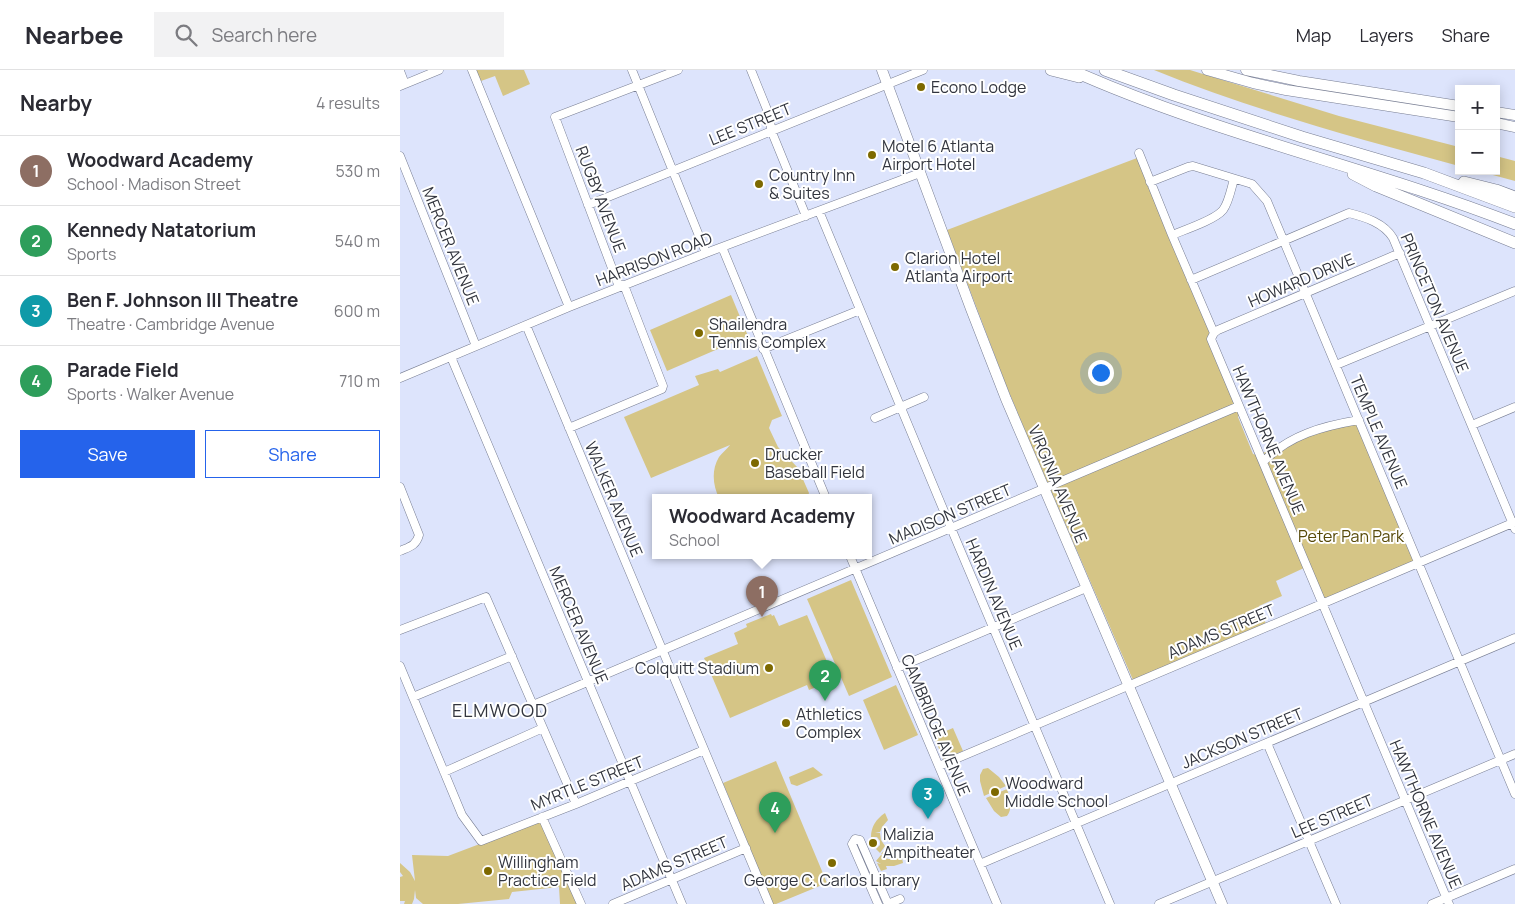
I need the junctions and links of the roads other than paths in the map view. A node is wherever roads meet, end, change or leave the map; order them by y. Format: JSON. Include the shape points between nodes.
{"nodes":[{"id":1,"x":439,"y":70,"type":"edge"},
{"id":2,"x":472,"y":70,"type":"edge"},
{"id":3,"x":632,"y":70,"type":"edge"},
{"id":4,"x":678,"y":70,"type":"edge"},
{"id":5,"x":751,"y":70,"type":"edge"},
{"id":6,"x":882,"y":70,"type":"edge"},
{"id":7,"x":923,"y":70,"type":"edge"},
{"id":8,"x":1052,"y":70,"type":"edge"},
{"id":9,"x":1071,"y":70,"type":"edge"},
{"id":10,"x":1105,"y":70,"type":"edge"},
{"id":11,"x":1207,"y":70,"type":"edge"},
{"id":12,"x":1246,"y":70,"type":"edge"},
{"id":13,"x":400,"y":71,"type":"edge"},
{"id":14,"x":1091,"y":79,"type":"junction"},
{"id":15,"x":887,"y":84,"type":"junction"},
{"id":16,"x":403,"y":85,"type":"edge"},
{"id":17,"x":638,"y":85,"type":"junction"},
{"id":18,"x":1455,"y":105,"type":"edge"},
{"id":19,"x":1500,"y":113,"type":"edge"},
{"id":20,"x":1515,"y":115,"type":"edge"},
{"id":21,"x":1455,"y":116,"type":"edge"},
{"id":22,"x":1500,"y":124,"type":"edge"},
{"id":23,"x":1515,"y":127,"type":"edge"},
{"id":24,"x":771,"y":130,"type":"junction"},
{"id":25,"x":1139,"y":153,"type":"dead end"},
{"id":26,"x":400,"y":156,"type":"edge"},
{"id":27,"x":1336,"y":164,"type":"junction"},
{"id":28,"x":672,"y":170,"type":"junction"},
{"id":29,"x":920,"y":173,"type":"junction"},
{"id":30,"x":1424,"y":173,"type":"junction"},
{"id":31,"x":1234,"y":179,"type":"junction"},
{"id":32,"x":1150,"y":182,"type":"junction"},
{"id":33,"x":1515,"y":198,"type":"edge"},
{"id":34,"x":588,"y":205,"type":"junction"},
{"id":35,"x":1515,"y":208,"type":"edge"},
{"id":36,"x":819,"y":211,"type":"junction"},
{"id":37,"x":806,"y":216,"type":"junction"},
{"id":38,"x":1515,"y":224,"type":"edge"},
{"id":39,"x":1172,"y":236,"type":"junction"},
{"id":40,"x":1284,"y":240,"type":"junction"},
{"id":41,"x":1515,"y":243,"type":"edge"},
{"id":42,"x":722,"y":247,"type":"junction"},
{"id":43,"x":706,"y":253,"type":"junction"},
{"id":44,"x":1400,"y":253,"type":"junction"},
{"id":45,"x":1191,"y":280,"type":"junction"},
{"id":46,"x":624,"y":285,"type":"junction"},
{"id":47,"x":1515,"y":291,"type":"edge"},
{"id":48,"x":1306,"y":293,"type":"junction"},
{"id":49,"x":569,"y":307,"type":"junction"},
{"id":50,"x":860,"y":310,"type":"junction"},
{"id":51,"x":526,"y":325,"type":"junction"},
{"id":52,"x":1430,"y":326,"type":"junction"},
{"id":53,"x":1214,"y":334,"type":"junction"},
{"id":54,"x":476,"y":346,"type":"junction"},
{"id":55,"x":763,"y":349,"type":"junction"},
{"id":56,"x":451,"y":357,"type":"junction"},
{"id":57,"x":1336,"y":365,"type":"junction"},
{"id":58,"x":400,"y":378,"type":"edge"},
{"id":59,"x":924,"y":397,"type":"dead end"},
{"id":60,"x":1239,"y":406,"type":"junction"},
{"id":61,"x":1515,"y":407,"type":"edge"},
{"id":62,"x":900,"y":408,"type":"junction"},
{"id":63,"x":875,"y":418,"type":"dead end"},
{"id":64,"x":1359,"y":420,"type":"junction"},
{"id":65,"x":1472,"y":425,"type":"junction"},
{"id":66,"x":569,"y":428,"type":"junction"},
{"id":67,"x":1263,"y":462,"type":"junction"},
{"id":68,"x":400,"y":487,"type":"edge"},
{"id":69,"x":1044,"y":489,"type":"junction"},
{"id":70,"x":824,"y":494,"type":"edge"},
{"id":71,"x":1514,"y":525,"type":"edge"},
{"id":72,"x":951,"y":528,"type":"junction"},
{"id":73,"x":400,"y":551,"type":"edge"},
{"id":74,"x":851,"y":559,"type":"edge"},
{"id":75,"x":1418,"y":563,"type":"junction"},
{"id":76,"x":856,"y":569,"type":"junction"},
{"id":77,"x":1086,"y":588,"type":"junction"},
{"id":78,"x":1322,"y":603,"type":"junction"},
{"id":79,"x":993,"y":628,"type":"junction"},
{"id":80,"x":400,"y":630,"type":"edge"},
{"id":81,"x":1515,"y":638,"type":"edge"},
{"id":82,"x":662,"y":650,"type":"junction"},
{"id":83,"x":512,"y":656,"type":"junction"},
{"id":84,"x":1460,"y":661,"type":"junction"},
{"id":85,"x":400,"y":666,"type":"edge"},
{"id":86,"x":897,"y":668,"type":"junction"},
{"id":87,"x":588,"y":682,"type":"junction"},
{"id":88,"x":1128,"y":686,"type":"junction"},
{"id":89,"x":413,"y":697,"type":"junction"},
{"id":90,"x":1364,"y":702,"type":"junction"},
{"id":91,"x":533,"y":705,"type":"junction"},
{"id":92,"x":1034,"y":726,"type":"junction"},
{"id":93,"x":543,"y":728,"type":"junction"},
{"id":94,"x":1267,"y":742,"type":"junction"},
{"id":95,"x":704,"y":750,"type":"junction"},
{"id":96,"x":1515,"y":754,"type":"edge"},
{"id":97,"x":1501,"y":760,"type":"junction"},
{"id":98,"x":939,"y":766,"type":"junction"},
{"id":99,"x":444,"y":772,"type":"junction"},
{"id":100,"x":630,"y":781,"type":"junction"},
{"id":101,"x":1170,"y":783,"type":"junction"},
{"id":102,"x":1515,"y":794,"type":"edge"},
{"id":103,"x":1405,"y":800,"type":"junction"},
{"id":104,"x":576,"y":804,"type":"junction"},
{"id":105,"x":542,"y":817,"type":"junction"},
{"id":106,"x":1076,"y":823,"type":"junction"},
{"id":107,"x":1309,"y":840,"type":"junction"},
{"id":108,"x":746,"y":848,"type":"junction"},
{"id":109,"x":980,"y":864,"type":"junction"},
{"id":110,"x":1515,"y":869,"type":"edge"},
{"id":111,"x":672,"y":879,"type":"junction"},
{"id":112,"x":1213,"y":881,"type":"junction"},
{"id":113,"x":900,"y":899,"type":"dead end"},
{"id":114,"x":1447,"y":901,"type":"edge"},
{"id":115,"x":581,"y":904,"type":"edge"},
{"id":116,"x":614,"y":904,"type":"edge"},
{"id":117,"x":682,"y":904,"type":"edge"},
{"id":118,"x":769,"y":904,"type":"edge"},
{"id":119,"x":878,"y":904,"type":"edge"},
{"id":120,"x":888,"y":904,"type":"edge"},
{"id":121,"x":997,"y":904,"type":"edge"},
{"id":122,"x":1110,"y":904,"type":"edge"},
{"id":123,"x":1159,"y":904,"type":"edge"},
{"id":124,"x":1222,"y":904,"type":"edge"},
{"id":125,"x":1336,"y":904,"type":"edge"},
{"id":126,"x":1432,"y":904,"type":"edge"}],
"edges":[{"from":1,"to":16,"type":"street"},
{"from":2,"to":49,"type":"street"},
{"from":3,"to":17,"type":"street"},
{"from":4,"to":17,"type":"street"},
{"from":5,"to":24,"type":"street","via":[[770,117]]},
{"from":6,"to":15,"type":"main road","name":"VIRGINIA AVENUE"},
{"from":7,"to":15,"type":"street","name":"LEE STREET"},
{"from":8,"to":14,"type":"highway"},
{"from":9,"to":14,"type":"highway"},
{"from":10,"to":30,"type":"highway","via":[[1302,137]]},
{"from":11,"to":21,"type":"main road","via":[[1286,90]]},
{"from":12,"to":18,"type":"main road"},
{"from":13,"to":16,"type":"street"},
{"from":14,"to":27,"type":"highway","via":[[1186,115]]},
{"from":15,"to":24,"type":"street","name":"LEE STREET"},
{"from":15,"to":29,"type":"main road","name":"VIRGINIA AVENUE"},
{"from":17,"to":28,"type":"street"},
{"from":17,"to":34,"type":"street","name":"RUGBY AVENUE","via":[[555,118]]},
{"from":19,"to":20,"type":"main road"},
{"from":22,"to":23,"type":"main road"},
{"from":24,"to":28,"type":"street","name":"LEE STREET"},
{"from":24,"to":37,"type":"street"},
{"from":25,"to":32,"type":"street","name":"HAWTHORNE AVENUE"},
{"from":26,"to":54,"type":"street","name":"MERCER AVENUE"},
{"from":27,"to":38,"type":"highway"},
{"from":27,"to":41,"type":"highway","via":[[1376,186]]},
{"from":28,"to":34,"type":"street","name":"LEE STREET"},
{"from":28,"to":43,"type":"street"},
{"from":29,"to":36,"type":"street","name":"HARRISON ROAD"},
{"from":29,"to":69,"type":"main road","name":"VIRGINIA AVENUE"},
{"from":30,"to":33,"type":"highway","via":[[1474,184]]},
{"from":30,"to":35,"type":"highway"},
{"from":31,"to":32,"type":"street","name":"TEMPLE AVENUE","via":[[1194,166]]},
{"from":31,"to":39,"type":"street","via":[[1221,212]]},
{"from":31,"to":40,"type":"street","name":"TEMPLE AVENUE","via":[[1252,184],[1267,201]]},
{"from":32,"to":39,"type":"street","name":"HAWTHORNE AVENUE"},
{"from":34,"to":46,"type":"street","name":"RUGBY AVENUE","via":[[618,284]]},
{"from":36,"to":37,"type":"street","name":"HARRISON ROAD"},
{"from":36,"to":50,"type":"street","name":"HARDIN AVENUE"},
{"from":37,"to":42,"type":"street","name":"HARRISON ROAD"},
{"from":39,"to":45,"type":"street","name":"HAWTHORNE AVENUE"},
{"from":40,"to":44,"type":"street","name":"PRINCETON AVENUE","via":[[1348,214],[1384,228]]},
{"from":40,"to":45,"type":"street","name":"PRINCETON AVENUE"},
{"from":40,"to":48,"type":"street","name":"TEMPLE AVENUE"},
{"from":42,"to":43,"type":"street","name":"HARRISON ROAD"},
{"from":42,"to":55,"type":"street"},
{"from":43,"to":46,"type":"street","name":"HARRISON ROAD"},
{"from":44,"to":48,"type":"street","name":"HOWARD DRIVE"},
{"from":44,"to":52,"type":"street","name":"PRINCETON AVENUE"},
{"from":45,"to":53,"type":"street","name":"HAWTHORNE AVENUE"},
{"from":46,"to":49,"type":"street","name":"HARRISON ROAD"},
{"from":46,"to":66,"type":"street","name":"RUGBY AVENUE","via":[[662,389]]},
{"from":47,"to":52,"type":"street"},
{"from":48,"to":53,"type":"street","name":"HOWARD DRIVE"},
{"from":48,"to":57,"type":"street","name":"TEMPLE AVENUE"},
{"from":49,"to":51,"type":"street","name":"HARRISON ROAD"},
{"from":50,"to":55,"type":"street"},
{"from":50,"to":62,"type":"street","name":"HARDIN AVENUE"},
{"from":51,"to":54,"type":"street","name":"HARRISON ROAD"},
{"from":51,"to":66,"type":"street","name":"WALKER AVENUE"},
{"from":52,"to":57,"type":"street"},
{"from":52,"to":65,"type":"street","name":"PRINCETON AVENUE"},
{"from":53,"to":60,"type":"street","name":"HAWTHORNE AVENUE","via":[[1212,339]]},
{"from":54,"to":56,"type":"street","name":"HARRISON ROAD"},
{"from":55,"to":70,"type":"street"},
{"from":56,"to":58,"type":"street","name":"HARRISON ROAD"},
{"from":56,"to":87,"type":"street","name":"MERCER AVENUE"},
{"from":57,"to":64,"type":"street","name":"TEMPLE AVENUE"},
{"from":59,"to":62,"type":"street"},
{"from":60,"to":67,"type":"street","name":"HAWTHORNE AVENUE"},
{"from":60,"to":69,"type":"street","name":"MADISON STREET"},
{"from":61,"to":65,"type":"street"},
{"from":62,"to":63,"type":"street"},
{"from":62,"to":72,"type":"street","name":"HARDIN AVENUE"},
{"from":64,"to":67,"type":"street","via":[[1309,432],[1280,446]]},
{"from":64,"to":75,"type":"street","name":"TEMPLE AVENUE"},
{"from":65,"to":71,"type":"street","name":"PRINCETON AVENUE"},
{"from":66,"to":82,"type":"street","name":"WALKER AVENUE"},
{"from":67,"to":78,"type":"street","name":"HAWTHORNE AVENUE"},
{"from":68,"to":73,"type":"street","via":[[419,535],[418,542]]},
{"from":69,"to":72,"type":"street","name":"MADISON STREET"},
{"from":69,"to":77,"type":"main road","name":"VIRGINIA AVENUE"},
{"from":71,"to":75,"type":"street","name":"ADAMS STREET"},
{"from":72,"to":76,"type":"street","name":"MADISON STREET"},
{"from":72,"to":79,"type":"street","name":"HARDIN AVENUE"},
{"from":74,"to":76,"type":"street","name":"CAMBRIDGE AVENUE"},
{"from":75,"to":78,"type":"street","name":"ADAMS STREET"},
{"from":75,"to":84,"type":"street","name":"TEMPLE AVENUE"},
{"from":76,"to":82,"type":"street","name":"MADISON STREET"},
{"from":76,"to":86,"type":"street","name":"CAMBRIDGE AVENUE"},
{"from":77,"to":79,"type":"street"},
{"from":77,"to":88,"type":"main road","name":"VIRGINIA AVENUE"},
{"from":78,"to":88,"type":"street","name":"ADAMS STREET"},
{"from":78,"to":90,"type":"street","name":"HAWTHORNE AVENUE"},
{"from":79,"to":86,"type":"street"},
{"from":79,"to":92,"type":"street","name":"HARDIN AVENUE"},
{"from":80,"to":83,"type":"street","via":[[486,597]]},
{"from":81,"to":84,"type":"street","name":"JACKSON STREET"},
{"from":82,"to":87,"type":"street","name":"MADISON STREET"},
{"from":82,"to":95,"type":"street","name":"WALKER AVENUE"},
{"from":83,"to":89,"type":"street"},
{"from":83,"to":91,"type":"street"},
{"from":84,"to":90,"type":"street","name":"JACKSON STREET"},
{"from":84,"to":97,"type":"street","name":"TEMPLE AVENUE"},
{"from":85,"to":89,"type":"street"},
{"from":86,"to":98,"type":"street","name":"CAMBRIDGE AVENUE"},
{"from":87,"to":91,"type":"street","name":"MADISON STREET"},
{"from":87,"to":100,"type":"street","name":"MERCER AVENUE"},
{"from":88,"to":92,"type":"street","name":"ADAMS STREET"},
{"from":88,"to":101,"type":"main road","name":"VIRGINIA AVENUE"},
{"from":89,"to":99,"type":"street"},
{"from":90,"to":94,"type":"street","name":"JACKSON STREET"},
{"from":90,"to":103,"type":"street","name":"HAWTHORNE AVENUE"},
{"from":91,"to":93,"type":"street"},
{"from":92,"to":98,"type":"street","name":"ADAMS STREET"},
{"from":92,"to":106,"type":"street","name":"HARDIN AVENUE"},
{"from":93,"to":99,"type":"street"},
{"from":93,"to":104,"type":"street"},
{"from":94,"to":101,"type":"street","name":"JACKSON STREET"},
{"from":94,"to":107,"type":"street"},
{"from":95,"to":100,"type":"street","name":"MYRTLE STREET"},
{"from":95,"to":108,"type":"street","name":"WALKER AVENUE"},
{"from":96,"to":97,"type":"street","name":"LEE STREET"},
{"from":97,"to":102,"type":"street","name":"TEMPLE AVENUE"},
{"from":97,"to":103,"type":"street","name":"LEE STREET"},
{"from":98,"to":109,"type":"street","name":"CAMBRIDGE AVENUE"},
{"from":99,"to":105,"type":"street","name":"MYRTLE STREET","via":[[462,815],[480,841]]},
{"from":100,"to":104,"type":"street","name":"MYRTLE STREET"},
{"from":100,"to":111,"type":"street","name":"MERCER AVENUE"},
{"from":101,"to":106,"type":"street","name":"JACKSON STREET"},
{"from":101,"to":112,"type":"main road","name":"VIRGINIA AVENUE"},
{"from":103,"to":107,"type":"street","name":"LEE STREET"},
{"from":103,"to":114,"type":"street","name":"HAWTHORNE AVENUE"},
{"from":104,"to":105,"type":"street","name":"MYRTLE STREET"},
{"from":105,"to":115,"type":"street"},
{"from":106,"to":109,"type":"street","name":"JACKSON STREET"},
{"from":106,"to":122,"type":"street","name":"HARDIN AVENUE"},
{"from":107,"to":112,"type":"street","name":"LEE STREET"},
{"from":107,"to":125,"type":"street"},
{"from":108,"to":111,"type":"street","name":"ADAMS STREET"},
{"from":108,"to":118,"type":"street","name":"WALKER AVENUE"},
{"from":109,"to":121,"type":"street","name":"CAMBRIDGE AVENUE"},
{"from":110,"to":114,"type":"street"},
{"from":111,"to":116,"type":"street","name":"ADAMS STREET"},
{"from":111,"to":117,"type":"street","name":"MERCER AVENUE"},
{"from":112,"to":123,"type":"street","name":"LEE STREET"},
{"from":112,"to":124,"type":"main road","name":"VIRGINIA AVENUE"},
{"from":113,"to":120,"type":"street"},
{"from":114,"to":126,"type":"street"},
{"from":119,"to":120,"type":"street","via":[[852,844],[855,839],[860,840]]}]}
